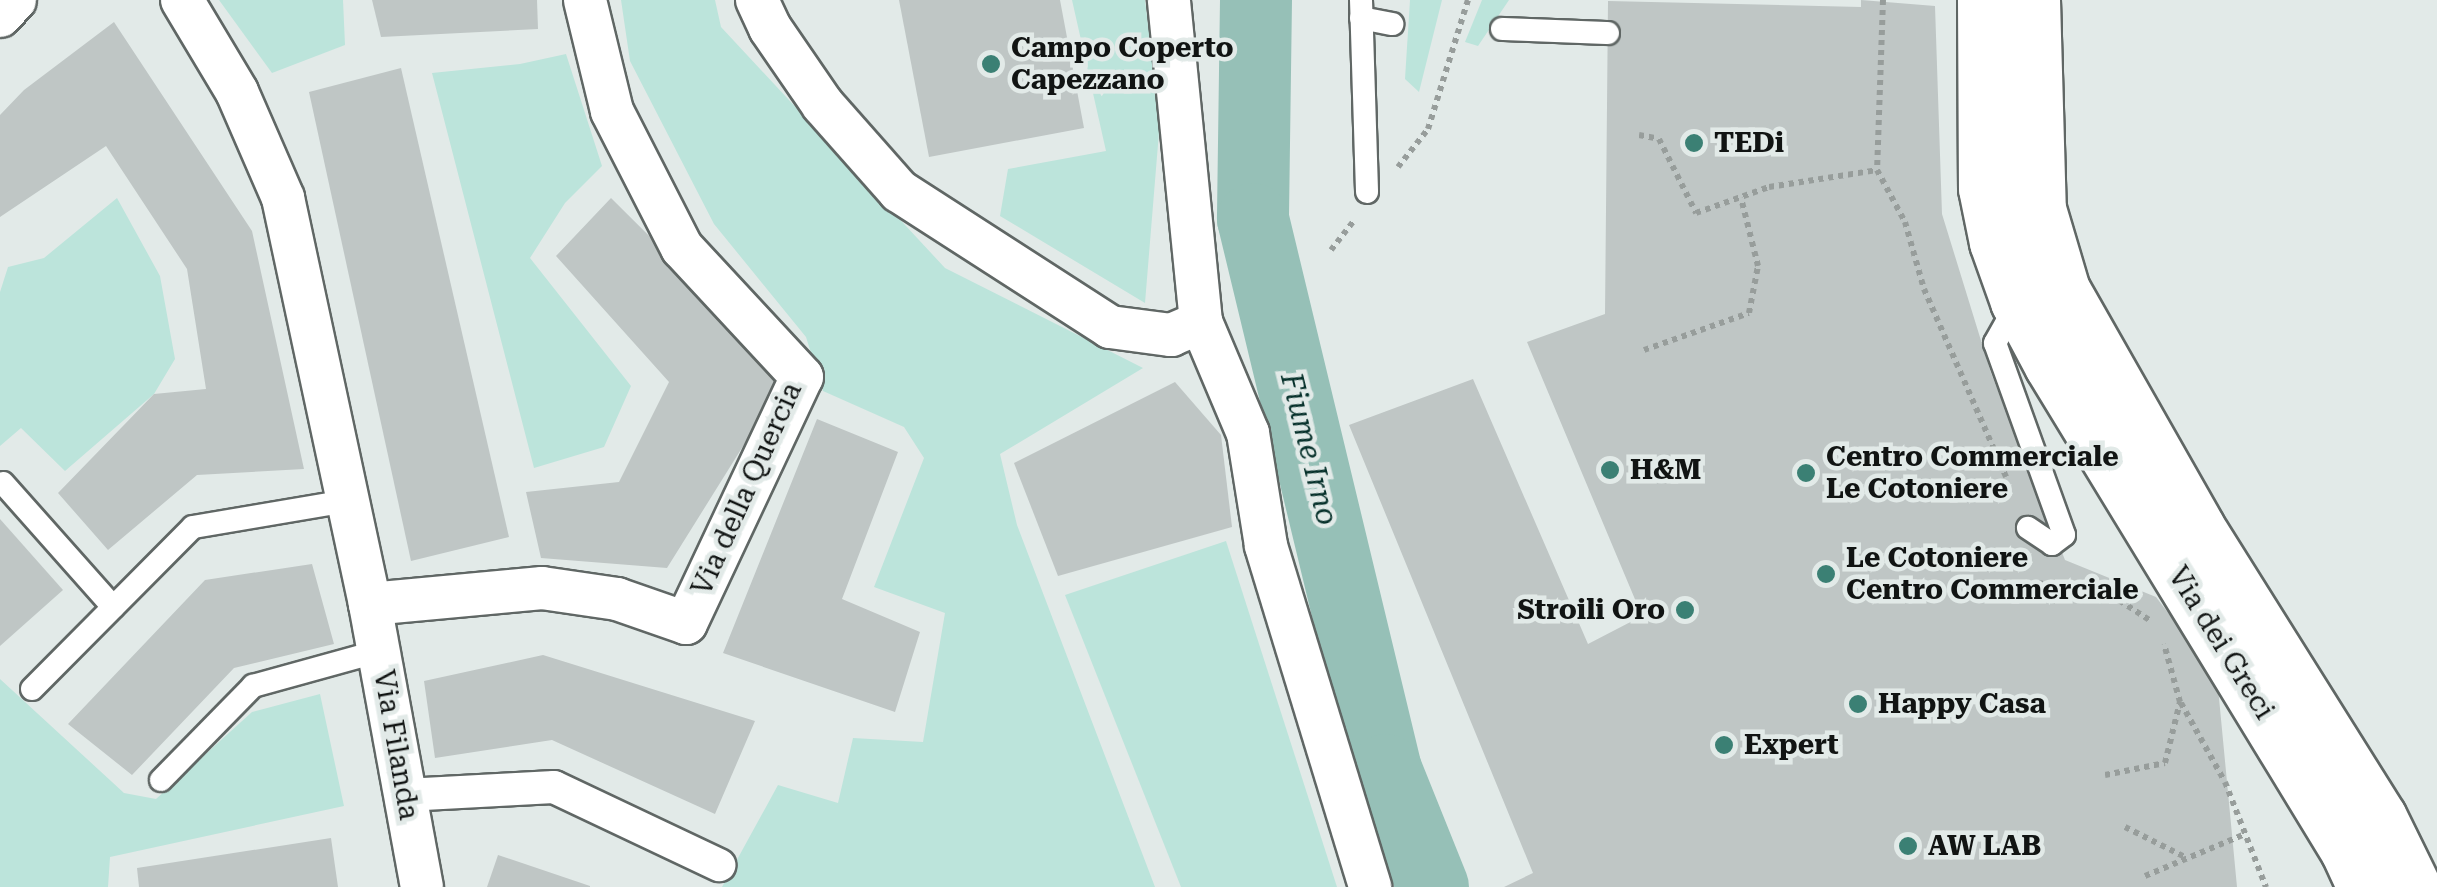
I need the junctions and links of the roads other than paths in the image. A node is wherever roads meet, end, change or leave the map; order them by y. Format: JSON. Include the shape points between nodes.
{"nodes":[{"id":1,"x":15,"y":0,"type":"edge"},
{"id":2,"x":182,"y":0,"type":"edge"},
{"id":3,"x":586,"y":0,"type":"edge"},
{"id":4,"x":757,"y":0,"type":"edge"},
{"id":5,"x":1169,"y":0,"type":"edge"},
{"id":6,"x":1985,"y":0,"type":"edge"},
{"id":7,"x":2032,"y":0,"type":"edge"},
{"id":8,"x":1361,"y":9,"type":"edge"},
{"id":9,"x":0,"y":16,"type":"edge"},
{"id":10,"x":1392,"y":24,"type":"dead end"},
{"id":11,"x":1502,"y":29,"type":"dead end"},
{"id":12,"x":1608,"y":33,"type":"dead end"},
{"id":13,"x":1367,"y":198,"type":"road end"},
{"id":14,"x":2018,"y":301,"type":"junction"},
{"id":15,"x":1201,"y":322,"type":"junction"},
{"id":16,"x":2,"y":483,"type":"dead end"},
{"id":17,"x":347,"y":502,"type":"junction"},
{"id":18,"x":2028,"y":528,"type":"road end"},
{"id":19,"x":370,"y":604,"type":"junction"},
{"id":20,"x":113,"y":607,"type":"junction"},
{"id":21,"x":379,"y":652,"type":"junction"},
{"id":22,"x":32,"y":689,"type":"dead end"},
{"id":23,"x":161,"y":780,"type":"dead end"},
{"id":24,"x":405,"y":795,"type":"junction"},
{"id":25,"x":719,"y":865,"type":"dead end"},
{"id":26,"x":422,"y":887,"type":"edge"},
{"id":27,"x":1370,"y":887,"type":"edge"},
{"id":28,"x":2365,"y":887,"type":"edge"},
{"id":29,"x":2413,"y":887,"type":"edge"}],
"edges":[{"from":1,"to":9,"type":"street"},
{"from":2,"to":17,"type":"street","via":[[237,92],[283,198]]},
{"from":3,"to":19,"type":"street","name":"Via della Quercia","via":[[612,112],[682,248],[802,377],[686,622],[617,599],[542,588]]},
{"from":4,"to":15,"type":"street","via":[[823,105],[898,191],[1110,327],[1171,335]]},
{"from":5,"to":15,"type":"street"},
{"from":6,"to":14,"type":"main road","name":"Via dei Greci","via":[[1986,188]]},
{"from":7,"to":29,"type":"main road","name":"Via dei Greci","via":[[2038,209],[2062,290]]},
{"from":8,"to":10,"type":"lane"},
{"from":8,"to":13,"type":"lane"},
{"from":11,"to":12,"type":"lane"},
{"from":14,"to":18,"type":"lane","via":[[1995,343],[2064,536],[2052,544]]},
{"from":14,"to":28,"type":"main road","name":"Via dei Greci"},
{"from":15,"to":27,"type":"street","via":[[1248,433],[1266,546]]},
{"from":16,"to":20,"type":"lane"},
{"from":17,"to":19,"type":"street"},
{"from":17,"to":20,"type":"lane","via":[[193,527]]},
{"from":19,"to":21,"type":"street","name":"Via Filanda"},
{"from":20,"to":22,"type":"lane"},
{"from":21,"to":23,"type":"lane","via":[[252,686]]},
{"from":21,"to":24,"type":"street","name":"Via Filanda"},
{"from":24,"to":25,"type":"street","via":[[554,787]]},
{"from":24,"to":26,"type":"street","name":"Via Filanda"}]}
